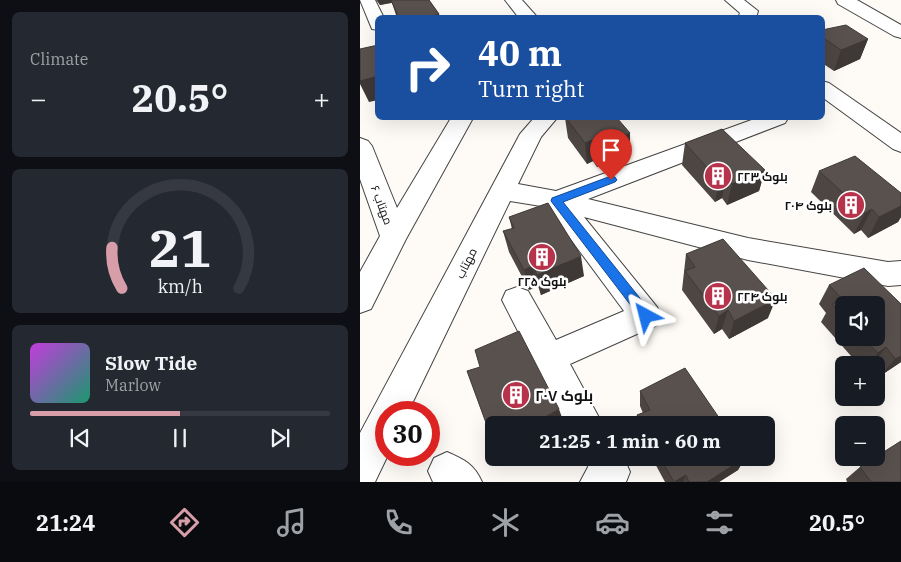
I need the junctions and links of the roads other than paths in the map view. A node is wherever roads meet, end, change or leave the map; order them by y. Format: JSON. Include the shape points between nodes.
{"nodes":[{"id":1,"x":386,"y":0,"type":"edge"},
{"id":2,"x":733,"y":0,"type":"edge"},
{"id":3,"x":844,"y":0,"type":"edge"},
{"id":4,"x":367,"y":2,"type":"edge"},
{"id":5,"x":513,"y":7,"type":"edge"},
{"id":6,"x":525,"y":15,"type":"edge"},
{"id":7,"x":748,"y":15,"type":"edge"},
{"id":8,"x":375,"y":19,"type":"edge"},
{"id":9,"x":901,"y":32,"type":"edge"},
{"id":10,"x":826,"y":94,"type":"edge"},
{"id":11,"x":461,"y":120,"type":"edge"},
{"id":12,"x":544,"y":120,"type":"edge"},
{"id":13,"x":772,"y":120,"type":"edge"},
{"id":14,"x":901,"y":144,"type":"edge"},
{"id":15,"x":360,"y":146,"type":"edge"},
{"id":16,"x":502,"y":191,"type":"junction"},
{"id":17,"x":556,"y":201,"type":"junction"},
{"id":18,"x":394,"y":236,"type":"junction"},
{"id":19,"x":901,"y":273,"type":"edge"},
{"id":20,"x":360,"y":300,"type":"edge"},
{"id":21,"x":517,"y":300,"type":"dead end"},
{"id":22,"x":549,"y":358,"type":"junction"},
{"id":23,"x":396,"y":401,"type":"edge"},
{"id":24,"x":580,"y":416,"type":"edge"},
{"id":25,"x":375,"y":442,"type":"edge"},
{"id":26,"x":608,"y":466,"type":"edge"},
{"id":27,"x":360,"y":472,"type":"edge"},
{"id":28,"x":599,"y":482,"type":"edge"}],
"edges":[{"from":1,"to":4,"type":"street"},
{"from":2,"to":7,"type":"street","via":[[749,11]]},
{"from":3,"to":9,"type":"street"},
{"from":4,"to":8,"type":"street"},
{"from":5,"to":6,"type":"street"},
{"from":10,"to":14,"type":"street"},
{"from":11,"to":18,"type":"street"},
{"from":12,"to":16,"type":"street","name":"مهتاب","via":[[531,134]]},
{"from":13,"to":17,"type":"street"},
{"from":15,"to":18,"type":"street","name":"مهتاب ۶"},
{"from":16,"to":17,"type":"street"},
{"from":16,"to":23,"type":"street","name":"مهتاب"},
{"from":17,"to":19,"type":"street","via":[[748,250],[888,274]]},
{"from":17,"to":22,"type":"street","via":[[646,316]]},
{"from":18,"to":20,"type":"street"},
{"from":21,"to":22,"type":"street"},
{"from":22,"to":24,"type":"street"},
{"from":25,"to":27,"type":"street"},
{"from":26,"to":28,"type":"street","via":[[611,472]]}]}
